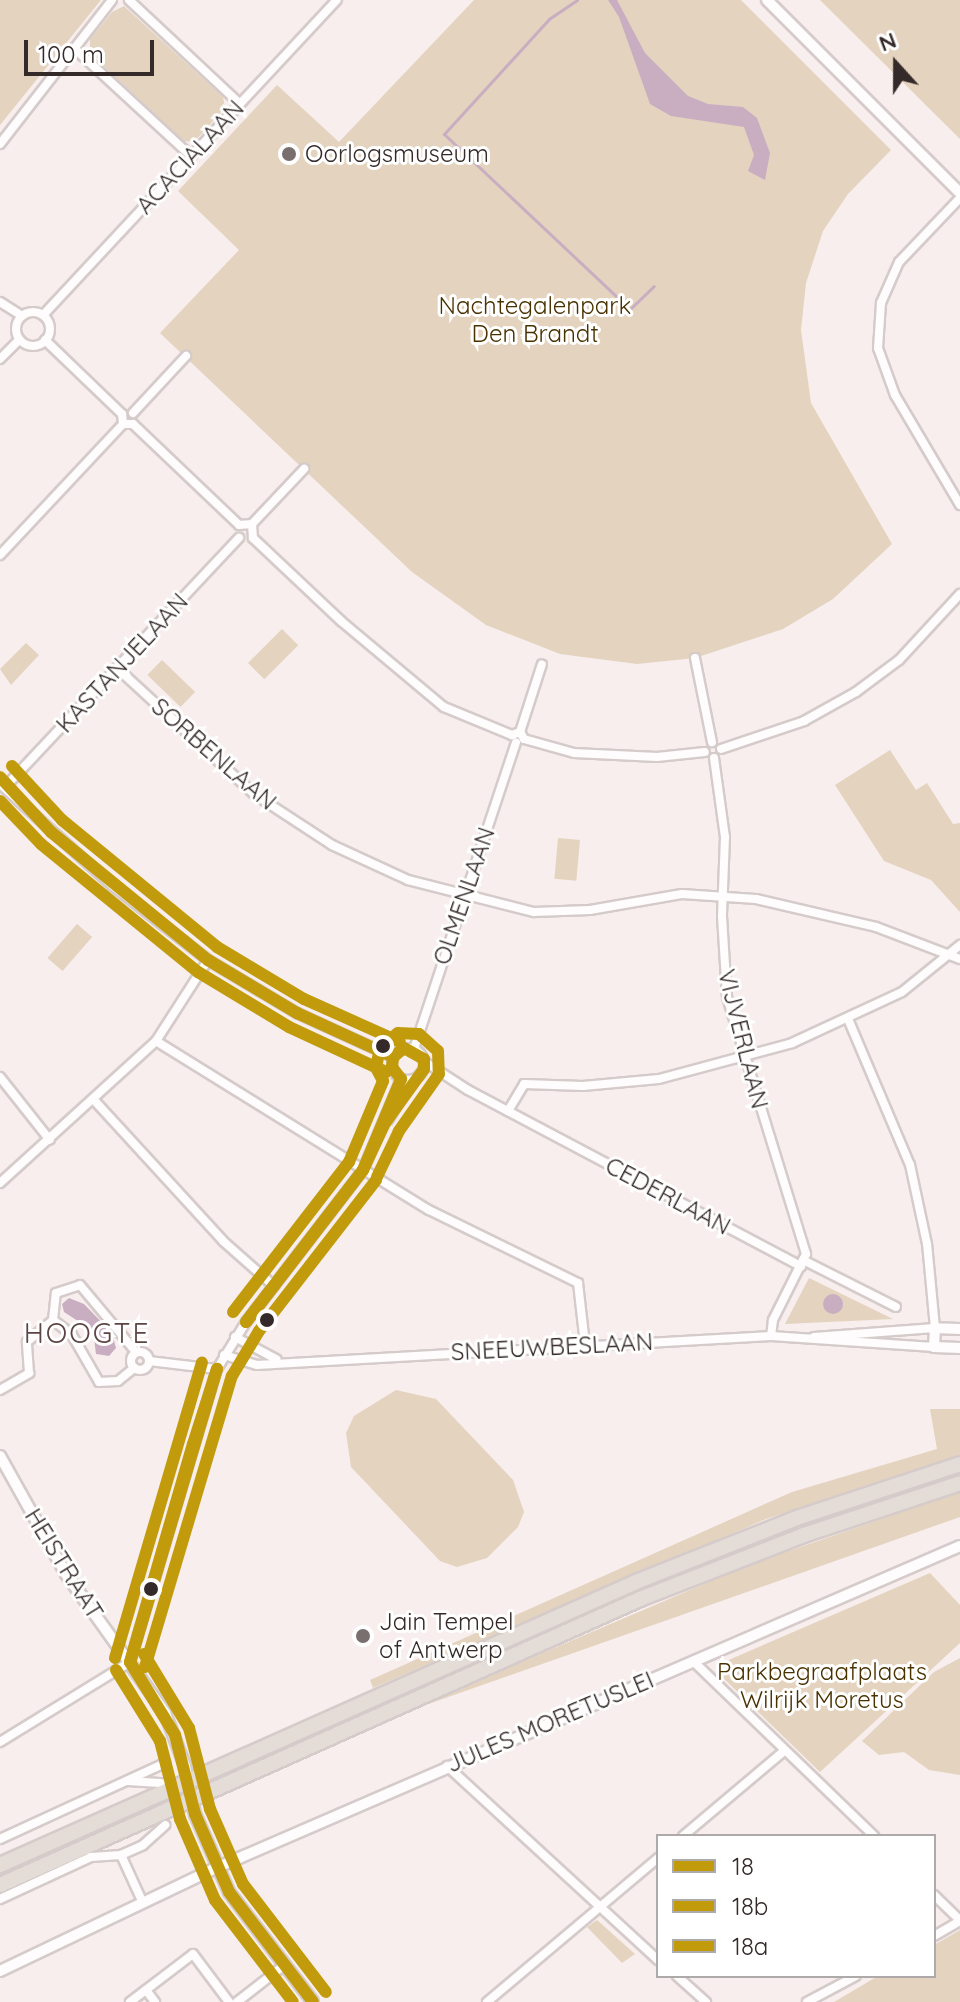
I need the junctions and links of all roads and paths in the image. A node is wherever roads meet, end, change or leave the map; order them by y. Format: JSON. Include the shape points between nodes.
{"nodes":[{"id":1,"x":112,"y":0,"type":"edge"},
{"id":2,"x":129,"y":0,"type":"edge"},
{"id":3,"x":337,"y":0,"type":"edge"},
{"id":4,"x":767,"y":0,"type":"edge"},
{"id":5,"x":74,"y":48,"type":"junction"},
{"id":6,"x":240,"y":104,"type":"junction"},
{"id":7,"x":0,"y":144,"type":"edge"},
{"id":8,"x":191,"y":156,"type":"junction"},
{"id":9,"x":960,"y":196,"type":"edge"},
{"id":10,"x":0,"y":302,"type":"edge"},
{"id":11,"x":44,"y":314,"type":"junction"},
{"id":12,"x":22,"y":316,"type":"junction"},
{"id":13,"x":19,"y":340,"type":"junction"},
{"id":14,"x":45,"y":340,"type":"junction"},
{"id":15,"x":186,"y":356,"type":"dead end"},
{"id":16,"x":0,"y":359,"type":"edge"},
{"id":17,"x":133,"y":413,"type":"junction"},
{"id":18,"x":122,"y":414,"type":"junction"},
{"id":19,"x":123,"y":424,"type":"junction"},
{"id":20,"x":133,"y":424,"type":"junction"},
{"id":21,"x":304,"y":469,"type":"dead end"},
{"id":22,"x":960,"y":505,"type":"edge"},
{"id":23,"x":252,"y":524,"type":"junction"},
{"id":24,"x":239,"y":525,"type":"junction"},
{"id":25,"x":239,"y":538,"type":"junction"},
{"id":26,"x":253,"y":538,"type":"junction"},
{"id":27,"x":0,"y":555,"type":"edge"},
{"id":28,"x":960,"y":594,"type":"edge"},
{"id":29,"x":695,"y":658,"type":"dead end"},
{"id":30,"x":542,"y":664,"type":"dead end"},
{"id":31,"x":117,"y":668,"type":"junction"},
{"id":32,"x":518,"y":737,"type":"junction"},
{"id":33,"x":712,"y":742,"type":"junction"},
{"id":34,"x":721,"y":749,"type":"junction"},
{"id":35,"x":705,"y":752,"type":"junction"},
{"id":36,"x":714,"y":758,"type":"junction"},
{"id":37,"x":0,"y":777,"type":"edge"},
{"id":38,"x":2,"y":786,"type":"edge"},
{"id":39,"x":723,"y":896,"type":"junction"},
{"id":40,"x":464,"y":898,"type":"junction"},
{"id":41,"x":960,"y":945,"type":"edge"},
{"id":42,"x":946,"y":957,"type":"junction"},
{"id":43,"x":960,"y":959,"type":"edge"},
{"id":44,"x":208,"y":960,"type":"junction"},
{"id":45,"x":849,"y":1021,"type":"junction"},
{"id":46,"x":156,"y":1041,"type":"junction"},
{"id":47,"x":414,"y":1049,"type":"junction"},
{"id":48,"x":393,"y":1057,"type":"junction"},
{"id":49,"x":743,"y":1057,"type":"junction"},
{"id":50,"x":425,"y":1062,"type":"junction"},
{"id":51,"x":422,"y":1074,"type":"junction"},
{"id":52,"x":0,"y":1077,"type":"edge"},
{"id":53,"x":401,"y":1079,"type":"junction"},
{"id":54,"x":412,"y":1080,"type":"junction"},
{"id":55,"x":468,"y":1090,"type":"junction"},
{"id":56,"x":94,"y":1100,"type":"junction"},
{"id":57,"x":508,"y":1111,"type":"junction"},
{"id":58,"x":385,"y":1123,"type":"junction"},
{"id":59,"x":50,"y":1140,"type":"junction"},
{"id":60,"x":363,"y":1170,"type":"junction"},
{"id":61,"x":0,"y":1183,"type":"edge"},
{"id":62,"x":802,"y":1263,"type":"junction"},
{"id":63,"x":274,"y":1286,"type":"junction"},
{"id":64,"x":896,"y":1307,"type":"dead end"},
{"id":65,"x":53,"y":1320,"type":"junction"},
{"id":66,"x":935,"y":1328,"type":"junction"},
{"id":67,"x":960,"y":1329,"type":"edge"},
{"id":68,"x":771,"y":1336,"type":"junction"},
{"id":69,"x":235,"y":1337,"type":"junction"},
{"id":70,"x":808,"y":1338,"type":"junction"},
{"id":71,"x":585,"y":1344,"type":"junction"},
{"id":72,"x":934,"y":1347,"type":"junction"},
{"id":73,"x":960,"y":1348,"type":"edge"},
{"id":74,"x":136,"y":1352,"type":"junction"},
{"id":75,"x":224,"y":1355,"type":"junction"},
{"id":76,"x":149,"y":1361,"type":"junction"},
{"id":77,"x":296,"y":1362,"type":"junction"},
{"id":78,"x":134,"y":1368,"type":"junction"},
{"id":79,"x":217,"y":1369,"type":"junction"},
{"id":80,"x":0,"y":1390,"type":"edge"},
{"id":81,"x":0,"y":1456,"type":"edge"},
{"id":82,"x":960,"y":1464,"type":"edge"},
{"id":83,"x":960,"y":1483,"type":"edge"},
{"id":84,"x":960,"y":1546,"type":"edge"},
{"id":85,"x":693,"y":1661,"type":"junction"},
{"id":86,"x":130,"y":1662,"type":"junction"},
{"id":87,"x":0,"y":1742,"type":"edge"},
{"id":88,"x":785,"y":1750,"type":"junction"},
{"id":89,"x":165,"y":1763,"type":"dead end"},
{"id":90,"x":447,"y":1766,"type":"junction"},
{"id":91,"x":127,"y":1781,"type":"junction"},
{"id":92,"x":182,"y":1782,"type":"junction"},
{"id":93,"x":190,"y":1797,"type":"junction"},
{"id":94,"x":165,"y":1825,"type":"dead end"},
{"id":95,"x":685,"y":1834,"type":"edge"},
{"id":96,"x":872,"y":1834,"type":"edge"},
{"id":97,"x":0,"y":1839,"type":"edge"},
{"id":98,"x":121,"y":1855,"type":"junction"},
{"id":99,"x":656,"y":1860,"type":"edge"},
{"id":100,"x":0,"y":1865,"type":"edge"},
{"id":101,"x":216,"y":1868,"type":"junction"},
{"id":102,"x":0,"y":1885,"type":"edge"},
{"id":103,"x":936,"y":1897,"type":"edge"},
{"id":104,"x":0,"y":1899,"type":"edge"},
{"id":105,"x":143,"y":1903,"type":"junction"},
{"id":106,"x":602,"y":1905,"type":"junction"},
{"id":107,"x":960,"y":1921,"type":"edge"},
{"id":108,"x":936,"y":1935,"type":"edge"},
{"id":109,"x":656,"y":1958,"type":"edge"},
{"id":110,"x":283,"y":1966,"type":"junction"},
{"id":111,"x":0,"y":1971,"type":"edge"},
{"id":112,"x":679,"y":1978,"type":"edge"},
{"id":113,"x":852,"y":1978,"type":"edge"},
{"id":114,"x":146,"y":1990,"type":"junction"},
{"id":115,"x":130,"y":2002,"type":"edge"},
{"id":116,"x":155,"y":2002,"type":"edge"},
{"id":117,"x":229,"y":2002,"type":"edge"},
{"id":118,"x":237,"y":2002,"type":"edge"},
{"id":119,"x":313,"y":2002,"type":"edge"},
{"id":120,"x":487,"y":2002,"type":"edge"},
{"id":121,"x":706,"y":2002,"type":"edge"},
{"id":122,"x":807,"y":2002,"type":"edge"}],
"edges":[{"from":1,"to":5,"type":"street"},
{"from":2,"to":6,"type":"street"},
{"from":3,"to":6,"type":"street","name":"ACACIALAAN"},
{"from":4,"to":9,"type":"street"},
{"from":5,"to":7,"type":"street"},
{"from":5,"to":8,"type":"street"},
{"from":6,"to":8,"type":"street","name":"ACACIALAAN"},
{"from":8,"to":11,"type":"street","name":"ACACIALAAN"},
{"from":9,"to":22,"type":"street","via":[[899,262],[881,303],[878,336],[895,395]]},
{"from":10,"to":12,"type":"street"},
{"from":11,"to":12,"type":"street"},
{"from":11,"to":14,"type":"street","via":[[50,329]]},
{"from":12,"to":13,"type":"street"},
{"from":13,"to":14,"type":"street","via":[[32,347]]},
{"from":13,"to":16,"type":"street"},
{"from":14,"to":18,"type":"street"},
{"from":15,"to":17,"type":"street"},
{"from":17,"to":18,"type":"street"},
{"from":17,"to":20,"type":"street"},
{"from":18,"to":19,"type":"street"},
{"from":19,"to":20,"type":"street"},
{"from":19,"to":27,"type":"street"},
{"from":20,"to":24,"type":"street"},
{"from":21,"to":23,"type":"street"},
{"from":23,"to":24,"type":"street"},
{"from":23,"to":26,"type":"street"},
{"from":24,"to":25,"type":"street"},
{"from":25,"to":26,"type":"street"},
{"from":25,"to":31,"type":"street","name":"KASTANJELAAN"},
{"from":26,"to":32,"type":"street","via":[[398,673],[444,707]]},
{"from":28,"to":34,"type":"street","via":[[899,660],[856,692],[804,721]]},
{"from":29,"to":33,"type":"street"},
{"from":30,"to":32,"type":"street","name":"OLMENLAAN"},
{"from":31,"to":38,"type":"street","name":"KASTANJELAAN"},
{"from":31,"to":40,"type":"street","name":"SORBENLAAN","via":[[229,773],[301,826],[396,874]]},
{"from":32,"to":35,"type":"street","via":[[613,756]]},
{"from":32,"to":40,"type":"street","name":"OLMENLAAN"},
{"from":33,"to":34,"type":"street"},
{"from":33,"to":35,"type":"street"},
{"from":34,"to":36,"type":"street"},
{"from":35,"to":36,"type":"street"},
{"from":36,"to":39,"type":"street","name":"VIJVERLAAN","via":[[725,837]]},
{"from":37,"to":38,"type":"street"},
{"from":38,"to":44,"type":"street","via":[[113,886]]},
{"from":39,"to":40,"type":"street","name":"SORBENLAAN","via":[[654,896],[567,913]]},
{"from":39,"to":42,"type":"street","name":"SORBENLAAN","via":[[837,916],[901,935]]},
{"from":39,"to":49,"type":"street","name":"VIJVERLAAN","via":[[723,967]]},
{"from":40,"to":47,"type":"street","name":"OLMENLAAN"},
{"from":41,"to":42,"type":"street"},
{"from":42,"to":43,"type":"street","name":"SORBENLAAN"},
{"from":42,"to":45,"type":"street","via":[[902,992]]},
{"from":44,"to":46,"type":"street"},
{"from":44,"to":48,"type":"street","via":[[297,1013]]},
{"from":45,"to":49,"type":"street"},
{"from":45,"to":66,"type":"street","via":[[900,1130],[910,1165],[927,1244]]},
{"from":46,"to":56,"type":"street"},
{"from":46,"to":60,"type":"street"},
{"from":47,"to":48,"type":"street","via":[[404,1048]]},
{"from":47,"to":50,"type":"street"},
{"from":48,"to":53,"type":"street","via":[[392,1067]]},
{"from":49,"to":57,"type":"street","via":[[659,1079],[583,1086],[524,1084]]},
{"from":49,"to":62,"type":"street","name":"VIJVERLAAN","via":[[806,1254]]},
{"from":50,"to":51,"type":"street"},
{"from":50,"to":55,"type":"street","name":"CEDERLAAN"},
{"from":51,"to":54,"type":"street"},
{"from":51,"to":55,"type":"street","name":"CEDERLAAN"},
{"from":52,"to":59,"type":"street"},
{"from":53,"to":54,"type":"street"},
{"from":53,"to":58,"type":"street"},
{"from":54,"to":58,"type":"street"},
{"from":55,"to":57,"type":"street","name":"CEDERLAAN"},
{"from":56,"to":59,"type":"street"},
{"from":56,"to":63,"type":"street","via":[[223,1241]]},
{"from":57,"to":62,"type":"street","name":"CEDERLAAN"},
{"from":58,"to":60,"type":"street"},
{"from":59,"to":61,"type":"street"},
{"from":60,"to":63,"type":"street"},
{"from":60,"to":71,"type":"street","via":[[429,1210],[578,1283]]},
{"from":62,"to":64,"type":"street","name":"CEDERLAAN"},
{"from":62,"to":68,"type":"street","via":[[773,1320]]},
{"from":63,"to":69,"type":"street"},
{"from":65,"to":74,"type":"street","via":[[56,1293],[80,1285]]},
{"from":65,"to":78,"type":"street","via":[[72,1335],[99,1382],[118,1381]]},
{"from":65,"to":80,"type":"street","via":[[27,1342],[29,1373]]},
{"from":66,"to":67,"type":"street"},
{"from":66,"to":70,"type":"street","name":"SNEEUWBESLAAN"},
{"from":66,"to":72,"type":"street"},
{"from":68,"to":70,"type":"street","name":"SNEEUWBESLAAN"},
{"from":68,"to":71,"type":"street","name":"SNEEUWBESLAAN"},
{"from":69,"to":75,"type":"street"},
{"from":69,"to":77,"type":"street","name":"SNEEUWBESLAAN","via":[[265,1358]]},
{"from":70,"to":72,"type":"street","name":"SNEEUWBESLAAN"},
{"from":71,"to":77,"type":"street","name":"SNEEUWBESLAAN"},
{"from":72,"to":73,"type":"street"},
{"from":74,"to":76,"type":"street","via":[[146,1353]]},
{"from":74,"to":78,"type":"street","via":[[130,1359]]},
{"from":75,"to":77,"type":"street","name":"SNEEUWBESLAAN","via":[[257,1365]]},
{"from":75,"to":79,"type":"street"},
{"from":76,"to":78,"type":"street","via":[[143,1369]]},
{"from":76,"to":79,"type":"street"},
{"from":79,"to":86,"type":"street"},
{"from":81,"to":86,"type":"street","name":"HEISTRAAT","via":[[66,1574]]},
{"from":82,"to":92,"type":"highway","via":[[797,1518],[636,1582]]},
{"from":83,"to":93,"type":"highway","via":[[721,1566]]},
{"from":84,"to":85,"type":"street","name":"JULES MORETUSLEI"},
{"from":85,"to":88,"type":"street"},
{"from":85,"to":90,"type":"street","name":"JULES MORETUSLEI"},
{"from":86,"to":87,"type":"street"},
{"from":86,"to":92,"type":"street","name":"HEISTRAAT","via":[[165,1713]]},
{"from":88,"to":95,"type":"street"},
{"from":88,"to":96,"type":"street"},
{"from":89,"to":91,"type":"street"},
{"from":90,"to":101,"type":"street","name":"JULES MORETUSLEI"},
{"from":90,"to":106,"type":"street"},
{"from":91,"to":92,"type":"street"},
{"from":91,"to":97,"type":"street"},
{"from":92,"to":93,"type":"street","name":"HEISTRAAT"},
{"from":92,"to":100,"type":"highway"},
{"from":93,"to":101,"type":"street","name":"HEISTRAAT"},
{"from":93,"to":102,"type":"highway"},
{"from":94,"to":98,"type":"street","via":[[143,1845]]},
{"from":98,"to":104,"type":"street","via":[[91,1857]]},
{"from":98,"to":105,"type":"street"},
{"from":99,"to":106,"type":"street"},
{"from":101,"to":105,"type":"street","name":"JULES MORETUSLEI"},
{"from":101,"to":110,"type":"street","name":"HEISTRAAT"},
{"from":103,"to":107,"type":"street"},
{"from":105,"to":111,"type":"street","name":"JULES MORETUSLEI"},
{"from":106,"to":109,"type":"street"},
{"from":106,"to":120,"type":"street"},
{"from":107,"to":108,"type":"street"},
{"from":110,"to":118,"type":"street"},
{"from":110,"to":119,"type":"street","name":"HEISTRAAT"},
{"from":112,"to":121,"type":"street"},
{"from":113,"to":122,"type":"street"},
{"from":114,"to":115,"type":"street"},
{"from":114,"to":116,"type":"street"},
{"from":114,"to":117,"type":"street","via":[[193,1954]]}]}
